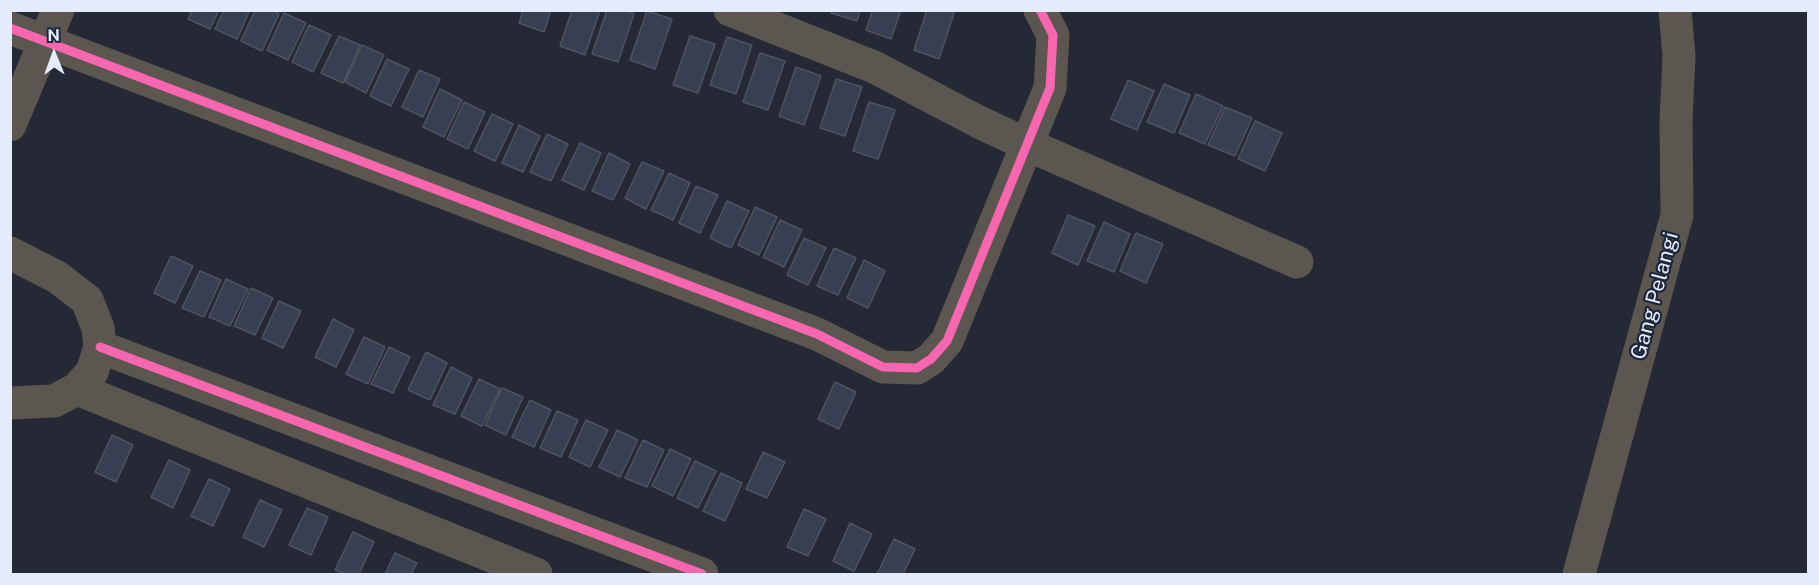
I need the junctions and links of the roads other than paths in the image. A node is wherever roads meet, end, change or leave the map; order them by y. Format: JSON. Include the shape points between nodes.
{"nodes":[{"id":1,"x":58,"y":10,"type":"edge"},
{"id":2,"x":730,"y":10,"type":"edge"},
{"id":3,"x":1040,"y":10,"type":"edge"},
{"id":4,"x":1675,"y":10,"type":"edge"},
{"id":5,"x":10,"y":28,"type":"edge"},
{"id":6,"x":46,"y":42,"type":"junction"},
{"id":7,"x":10,"y":125,"type":"edge"},
{"id":8,"x":1028,"y":145,"type":"junction"},
{"id":9,"x":10,"y":253,"type":"edge"},
{"id":10,"x":1297,"y":262,"type":"dead end"},
{"id":11,"x":100,"y":347,"type":"junction"},
{"id":12,"x":77,"y":389,"type":"junction"},
{"id":13,"x":10,"y":403,"type":"edge"},
{"id":14,"x":536,"y":574,"type":"edge"},
{"id":15,"x":702,"y":574,"type":"edge"},
{"id":16,"x":1579,"y":574,"type":"edge"}],
"edges":[{"from":1,"to":6,"type":"street"},
{"from":2,"to":8,"type":"street","via":[[874,67]]},
{"from":3,"to":8,"type":"street","via":[[1053,35],[1050,88]]},
{"from":4,"to":16,"type":"street","name":"Gang Pelangi","via":[[1679,56],[1677,215]]},
{"from":5,"to":6,"type":"street"},
{"from":6,"to":7,"type":"street"},
{"from":6,"to":8,"type":"street","via":[[817,334],[883,367],[917,369],[947,341]]},
{"from":8,"to":10,"type":"street"},
{"from":9,"to":11,"type":"street","via":[[57,277],[87,300],[98,328]]},
{"from":11,"to":12,"type":"street","via":[[92,372]]},
{"from":11,"to":15,"type":"street"},
{"from":12,"to":13,"type":"street","via":[[54,400]]},
{"from":12,"to":14,"type":"street"}]}
